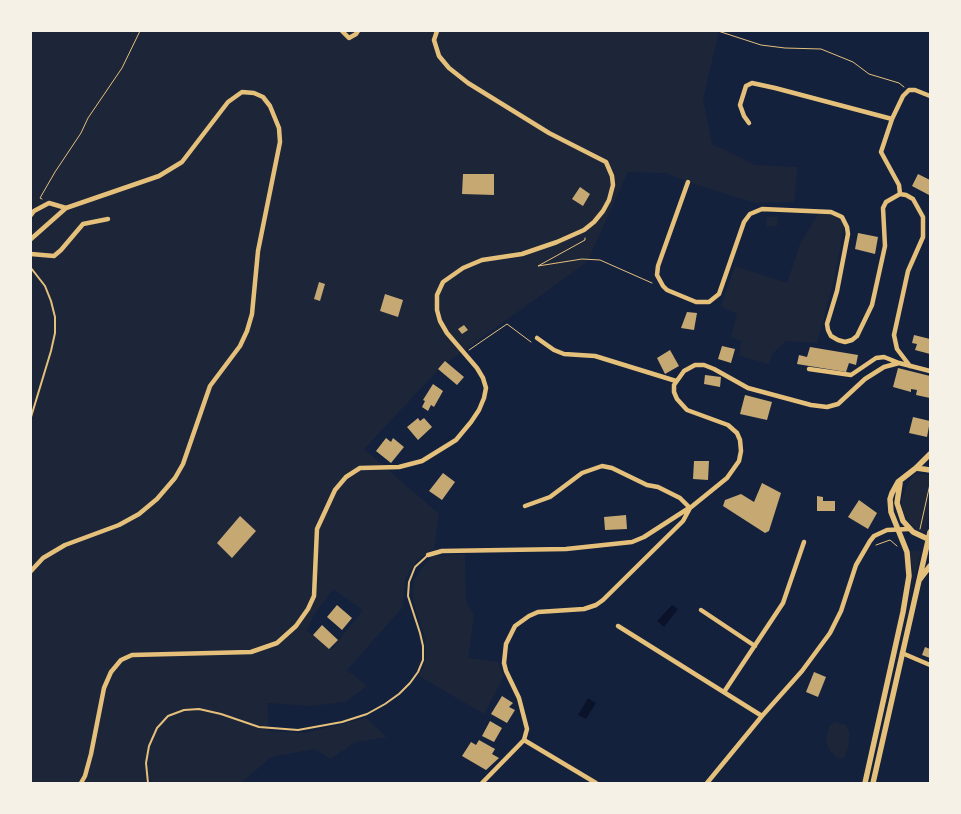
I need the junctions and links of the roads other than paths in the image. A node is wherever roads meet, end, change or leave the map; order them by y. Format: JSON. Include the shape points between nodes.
{"nodes":[{"id":1,"x":342,"y":31,"type":"edge"},
{"id":2,"x":358,"y":31,"type":"edge"},
{"id":3,"x":437,"y":31,"type":"edge"},
{"id":4,"x":930,"y":96,"type":"edge"},
{"id":5,"x":892,"y":118,"type":"junction"},
{"id":6,"x":749,"y":124,"type":"dead end"},
{"id":7,"x":688,"y":182,"type":"dead end"},
{"id":8,"x":900,"y":194,"type":"junction"},
{"id":9,"x":66,"y":208,"type":"junction"},
{"id":10,"x":31,"y":215,"type":"edge"},
{"id":11,"x":108,"y":219,"type":"dead end"},
{"id":12,"x":31,"y":238,"type":"edge"},
{"id":13,"x":31,"y":254,"type":"edge"},
{"id":14,"x":31,"y":268,"type":"edge"},
{"id":15,"x":538,"y":338,"type":"dead end"},
{"id":16,"x":899,"y":363,"type":"junction"},
{"id":17,"x":910,"y":366,"type":"junction"},
{"id":18,"x":809,"y":369,"type":"dead end"},
{"id":19,"x":930,"y":371,"type":"edge"},
{"id":20,"x":676,"y":380,"type":"junction"},
{"id":21,"x":31,"y":417,"type":"edge"},
{"id":22,"x":930,"y":454,"type":"edge"},
{"id":23,"x":916,"y":468,"type":"junction"},
{"id":24,"x":930,"y":470,"type":"edge"},
{"id":25,"x":903,"y":477,"type":"junction"},
{"id":26,"x":525,"y":506,"type":"dead end"},
{"id":27,"x":690,"y":508,"type":"junction"},
{"id":28,"x":898,"y":529,"type":"junction"},
{"id":29,"x":909,"y":529,"type":"junction"},
{"id":30,"x":930,"y":532,"type":"edge"},
{"id":31,"x":929,"y":540,"type":"edge"},
{"id":32,"x":804,"y":542,"type":"dead end"},
{"id":33,"x":428,"y":555,"type":"joint"},
{"id":34,"x":930,"y":566,"type":"edge"},
{"id":35,"x":31,"y":571,"type":"edge"},
{"id":36,"x":919,"y":581,"type":"junction"},
{"id":37,"x":701,"y":610,"type":"dead end"},
{"id":38,"x":618,"y":626,"type":"dead end"},
{"id":39,"x":754,"y":646,"type":"junction"},
{"id":40,"x":902,"y":653,"type":"junction"},
{"id":41,"x":930,"y":666,"type":"edge"},
{"id":42,"x":724,"y":692,"type":"junction"},
{"id":43,"x":762,"y":716,"type":"junction"},
{"id":44,"x":524,"y":740,"type":"junction"},
{"id":45,"x":81,"y":783,"type":"edge"},
{"id":46,"x":148,"y":783,"type":"edge"},
{"id":47,"x":482,"y":783,"type":"edge"},
{"id":48,"x":596,"y":783,"type":"edge"},
{"id":49,"x":707,"y":783,"type":"edge"},
{"id":50,"x":864,"y":783,"type":"edge"},
{"id":51,"x":873,"y":783,"type":"edge"}],
"edges":[{"from":1,"to":2,"type":"street","via":[[349,38]]},
{"from":3,"to":45,"type":"street","via":[[434,40],[439,56],[468,83],[549,133],[606,162],[613,185],[609,200],[599,217],[584,230],[522,254],[482,260],[443,282],[437,295],[440,321],[483,378],[486,388],[480,410],[456,440],[422,461],[399,467],[360,468],[346,477],[335,490],[317,529],[314,596],[296,626],[277,643],[251,652],[132,655],[122,660],[111,672],[104,688],[91,754]]},
{"from":4,"to":5,"type":"street","via":[[909,90]]},
{"from":5,"to":6,"type":"street","via":[[752,84],[746,86],[740,105]]},
{"from":5,"to":8,"type":"street","via":[[881,152],[899,185]]},
{"from":7,"to":8,"type":"street","via":[[658,266],[657,275],[666,290],[696,302],[709,302],[719,294],[744,222],[750,214],[762,209],[831,212],[842,217],[848,234],[827,324],[831,336],[845,342],[857,336],[872,305],[885,246],[883,208],[886,202]]},
{"from":8,"to":17,"type":"street","via":[[914,199],[923,217],[924,228],[908,271],[894,335],[897,349]]},
{"from":9,"to":10,"type":"street","via":[[48,203]]},
{"from":9,"to":12,"type":"street"},
{"from":9,"to":35,"type":"street","via":[[159,176],[182,162],[228,102],[242,92],[254,92],[270,106],[279,128],[280,142],[258,251],[252,314],[240,346],[210,386],[176,478],[139,514],[65,546],[43,558]]},
{"from":11,"to":13,"type":"street","via":[[83,224],[54,256]]},
{"from":14,"to":21,"type":"lane","via":[[45,286],[51,301],[55,333]]},
{"from":15,"to":20,"type":"street","via":[[564,354],[595,356]]},
{"from":16,"to":17,"type":"street"},
{"from":16,"to":18,"type":"street","via":[[884,357],[876,358],[851,375]]},
{"from":16,"to":20,"type":"street","via":[[875,372],[838,404],[827,407],[748,388],[704,365],[689,367]]},
{"from":17,"to":19,"type":"street"},
{"from":20,"to":27,"type":"street","via":[[674,392],[681,405],[728,425],[737,432],[740,440],[741,451],[736,467],[714,490]]},
{"from":22,"to":23,"type":"main road"},
{"from":23,"to":24,"type":"main road"},
{"from":23,"to":25,"type":"main road"},
{"from":25,"to":28,"type":"main road","via":[[894,487],[890,499]]},
{"from":25,"to":29,"type":"main road","via":[[897,503],[900,516]]},
{"from":26,"to":27,"type":"street","via":[[550,496],[582,473],[602,466],[658,487],[680,498]]},
{"from":27,"to":33,"type":"street","via":[[644,538],[632,542],[566,549],[442,551]]},
{"from":27,"to":44,"type":"street","via":[[683,521],[596,605],[584,609],[538,612],[515,626],[506,644],[504,663],[525,718]]},
{"from":28,"to":29,"type":"street"},
{"from":28,"to":43,"type":"street","via":[[881,532],[865,546],[830,633]]},
{"from":28,"to":50,"type":"main road","via":[[909,563],[907,597]]},
{"from":29,"to":31,"type":"main road"},
{"from":30,"to":31,"type":"main road"},
{"from":31,"to":36,"type":"main road"},
{"from":32,"to":39,"type":"street","via":[[783,602]]},
{"from":33,"to":46,"type":"lane","via":[[416,567],[408,596],[423,646],[422,660],[418,672],[399,694],[367,714],[298,730],[259,727],[199,709],[184,710],[168,716],[157,728],[146,764]]},
{"from":34,"to":36,"type":"main road"},
{"from":36,"to":40,"type":"main road"},
{"from":37,"to":39,"type":"street"},
{"from":38,"to":42,"type":"street"},
{"from":39,"to":42,"type":"street"},
{"from":40,"to":41,"type":"street"},
{"from":40,"to":51,"type":"main road"},
{"from":42,"to":43,"type":"street"},
{"from":43,"to":49,"type":"street"},
{"from":44,"to":47,"type":"street"},
{"from":44,"to":48,"type":"street"}]}
